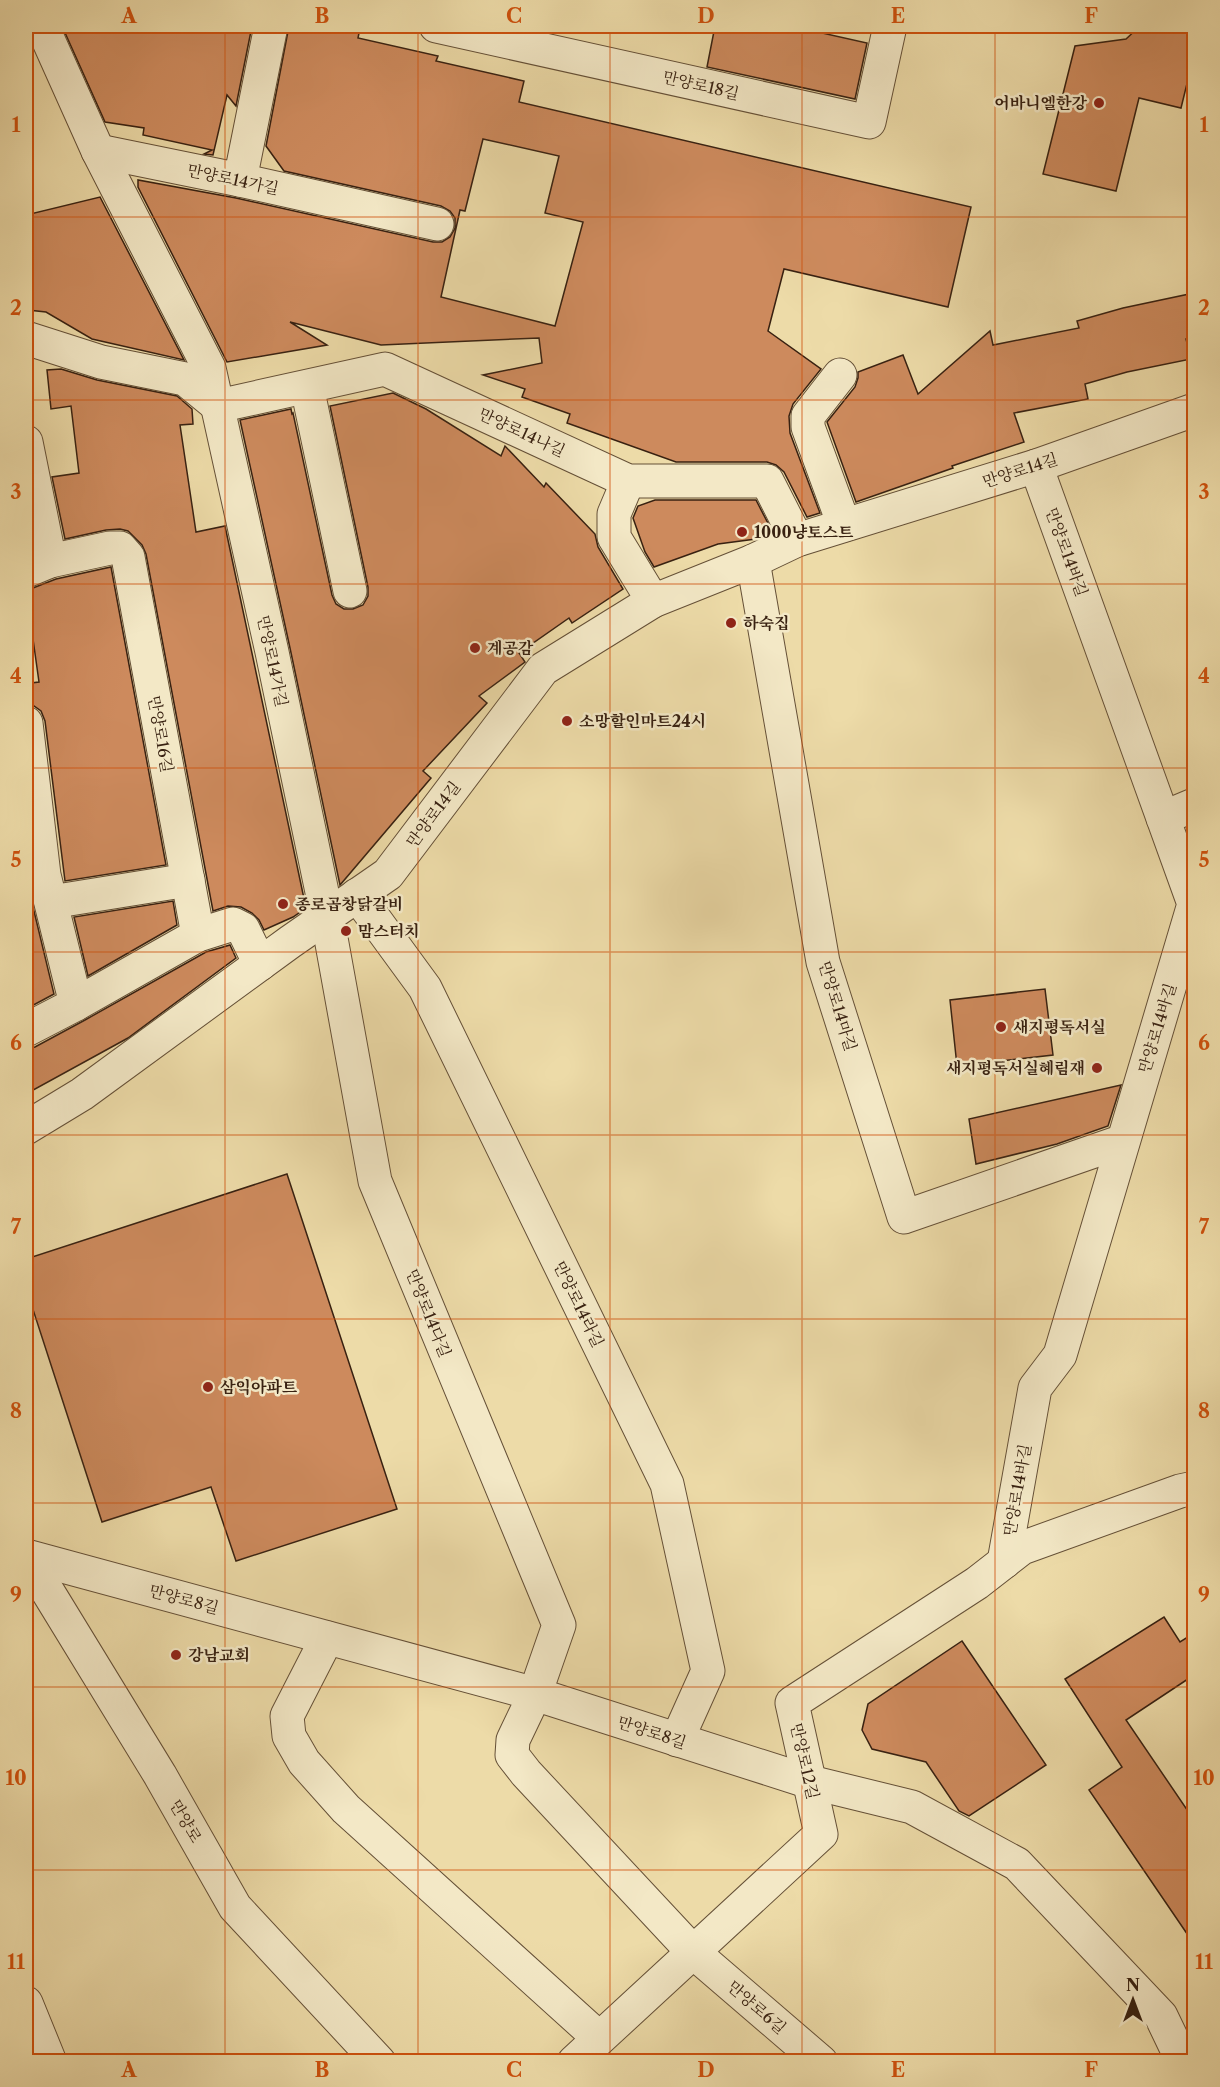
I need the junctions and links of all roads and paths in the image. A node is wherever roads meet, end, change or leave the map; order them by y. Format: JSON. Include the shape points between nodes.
{"nodes":[{"id":1,"x":42,"y":26,"type":"edge"},
{"id":2,"x":271,"y":26,"type":"edge"},
{"id":3,"x":436,"y":26,"type":"edge"},
{"id":4,"x":890,"y":26,"type":"edge"},
{"id":5,"x":98,"y":151,"type":"junction"},
{"id":6,"x":240,"y":180,"type":"junction"},
{"id":7,"x":437,"y":224,"type":"dead end"},
{"id":8,"x":26,"y":338,"type":"edge"},
{"id":9,"x":840,"y":375,"type":"dead end"},
{"id":10,"x":307,"y":387,"type":"junction"},
{"id":11,"x":218,"y":406,"type":"junction"},
{"id":12,"x":1192,"y":419,"type":"edge"},
{"id":13,"x":26,"y":442,"type":"edge"},
{"id":14,"x":1036,"y":466,"type":"junction"},
{"id":15,"x":628,"y":481,"type":"junction"},
{"id":16,"x":844,"y":525,"type":"junction"},
{"id":17,"x":797,"y":540,"type":"junction"},
{"id":18,"x":753,"y":561,"type":"junction"},
{"id":19,"x":38,"y":566,"type":"edge"},
{"id":20,"x":350,"y":591,"type":"dead end"},
{"id":21,"x":653,"y":601,"type":"junction"},
{"id":22,"x":26,"y":723,"type":"edge"},
{"id":23,"x":1194,"y":805,"type":"edge"},
{"id":24,"x":1162,"y":818,"type":"junction"},
{"id":25,"x":188,"y":880,"type":"junction"},
{"id":26,"x":40,"y":885,"type":"edge"},
{"id":27,"x":357,"y":895,"type":"junction"},
{"id":28,"x":327,"y":916,"type":"junction"},
{"id":29,"x":198,"y":935,"type":"junction"},
{"id":30,"x":260,"y":964,"type":"junction"},
{"id":31,"x":76,"y":1004,"type":"junction"},
{"id":32,"x":26,"y":1030,"type":"edge"},
{"id":33,"x":26,"y":1128,"type":"edge"},
{"id":34,"x":1123,"y":1141,"type":"junction"},
{"id":35,"x":1194,"y":1488,"type":"edge"},
{"id":36,"x":26,"y":1556,"type":"edge"},
{"id":37,"x":1004,"y":1562,"type":"junction"},
{"id":38,"x":327,"y":1638,"type":"junction"},
{"id":39,"x":535,"y":1694,"type":"junction"},
{"id":40,"x":677,"y":1740,"type":"junction"},
{"id":41,"x":810,"y":1782,"type":"junction"},
{"id":42,"x":693,"y":1952,"type":"junction"},
{"id":43,"x":26,"y":2003,"type":"edge"},
{"id":44,"x":599,"y":2038,"type":"junction"},
{"id":45,"x":50,"y":2061,"type":"edge"},
{"id":46,"x":379,"y":2061,"type":"edge"},
{"id":47,"x":574,"y":2061,"type":"edge"},
{"id":48,"x":820,"y":2061,"type":"edge"},
{"id":49,"x":1183,"y":2061,"type":"edge"}],
"edges":[{"from":1,"to":5,"type":"street","name":"만양로14가길"},
{"from":2,"to":6,"type":"street"},
{"from":3,"to":4,"type":"street","name":"만양로18길","via":[[869,122]]},
{"from":5,"to":6,"type":"street","name":"만양로14가길"},
{"from":5,"to":11,"type":"street","name":"만양로14가길","via":[[209,368]]},
{"from":6,"to":7,"type":"street","name":"만양로14가길"},
{"from":8,"to":11,"type":"street","via":[[101,362],[185,379]]},
{"from":9,"to":16,"type":"street","via":[[808,416],[808,427]]},
{"from":10,"to":11,"type":"street","name":"만양로14나길"},
{"from":10,"to":15,"type":"street","name":"만양로14나길","via":[[385,369]]},
{"from":10,"to":20,"type":"street"},
{"from":11,"to":28,"type":"street","name":"만양로14가길"},
{"from":12,"to":14,"type":"street","name":"만양로14길"},
{"from":13,"to":19,"type":"street"},
{"from":14,"to":16,"type":"street","name":"만양로14길"},
{"from":14,"to":24,"type":"street","name":"만양로14바길"},
{"from":15,"to":17,"type":"street","name":"만양로14나길","via":[[767,481]]},
{"from":15,"to":21,"type":"street","via":[[614,514],[614,537]]},
{"from":16,"to":17,"type":"street","name":"만양로14길"},
{"from":17,"to":18,"type":"street","name":"만양로14길"},
{"from":18,"to":21,"type":"street","name":"만양로14길"},
{"from":18,"to":34,"type":"street","name":"만양로14마길","via":[[823,962],[904,1216]]},
{"from":19,"to":25,"type":"street","name":"만양로16길","via":[[110,548],[120,548],[128,557]]},
{"from":21,"to":27,"type":"street","name":"만양로14길","via":[[543,669],[388,874]]},
{"from":22,"to":26,"type":"street"},
{"from":23,"to":24,"type":"street"},
{"from":24,"to":34,"type":"street","name":"만양로14바길","via":[[1194,904]]},
{"from":25,"to":26,"type":"street"},
{"from":25,"to":29,"type":"street","name":"만양로16길"},
{"from":26,"to":31,"type":"street"},
{"from":27,"to":28,"type":"street","name":"만양로14길"},
{"from":27,"to":40,"type":"street","name":"만양로14라길","via":[[425,988],[668,1484],[708,1671]]},
{"from":28,"to":30,"type":"street","name":"만양로14길"},
{"from":28,"to":39,"type":"street","name":"만양로14다길","via":[[375,1181],[559,1625]]},
{"from":29,"to":30,"type":"street","via":[[233,924],[243,929]]},
{"from":29,"to":31,"type":"street"},
{"from":30,"to":33,"type":"street","name":"만양로14길","via":[[82,1094]]},
{"from":31,"to":32,"type":"street"},
{"from":34,"to":37,"type":"street","name":"만양로14바길","via":[[1060,1354],[1035,1388]]},
{"from":35,"to":37,"type":"street","name":"만양로12길","via":[[1022,1548]]},
{"from":36,"to":38,"type":"street","name":"만양로8길"},
{"from":36,"to":46,"type":"street","name":"만양로","via":[[160,1775],[235,1907]]},
{"from":37,"to":41,"type":"street","name":"만양로12길","via":[[792,1703]]},
{"from":38,"to":39,"type":"street","name":"만양로8길"},
{"from":38,"to":44,"type":"street","via":[[287,1716],[289,1736],[304,1762],[346,1809]]},
{"from":39,"to":40,"type":"street","name":"만양로8길"},
{"from":39,"to":42,"type":"street","name":"만양로14다길","via":[[513,1740],[512,1755]]},
{"from":40,"to":41,"type":"street","name":"만양로8길"},
{"from":41,"to":42,"type":"street","name":"만양로12길","via":[[821,1834]]},
{"from":41,"to":49,"type":"street","name":"만양로8길","via":[[912,1807],[1017,1864],[1161,2016]]},
{"from":42,"to":44,"type":"street","name":"만양로12길"},
{"from":42,"to":48,"type":"street","name":"만양로6길"},
{"from":43,"to":45,"type":"street"},
{"from":44,"to":47,"type":"street","name":"만양로12길"}]}
